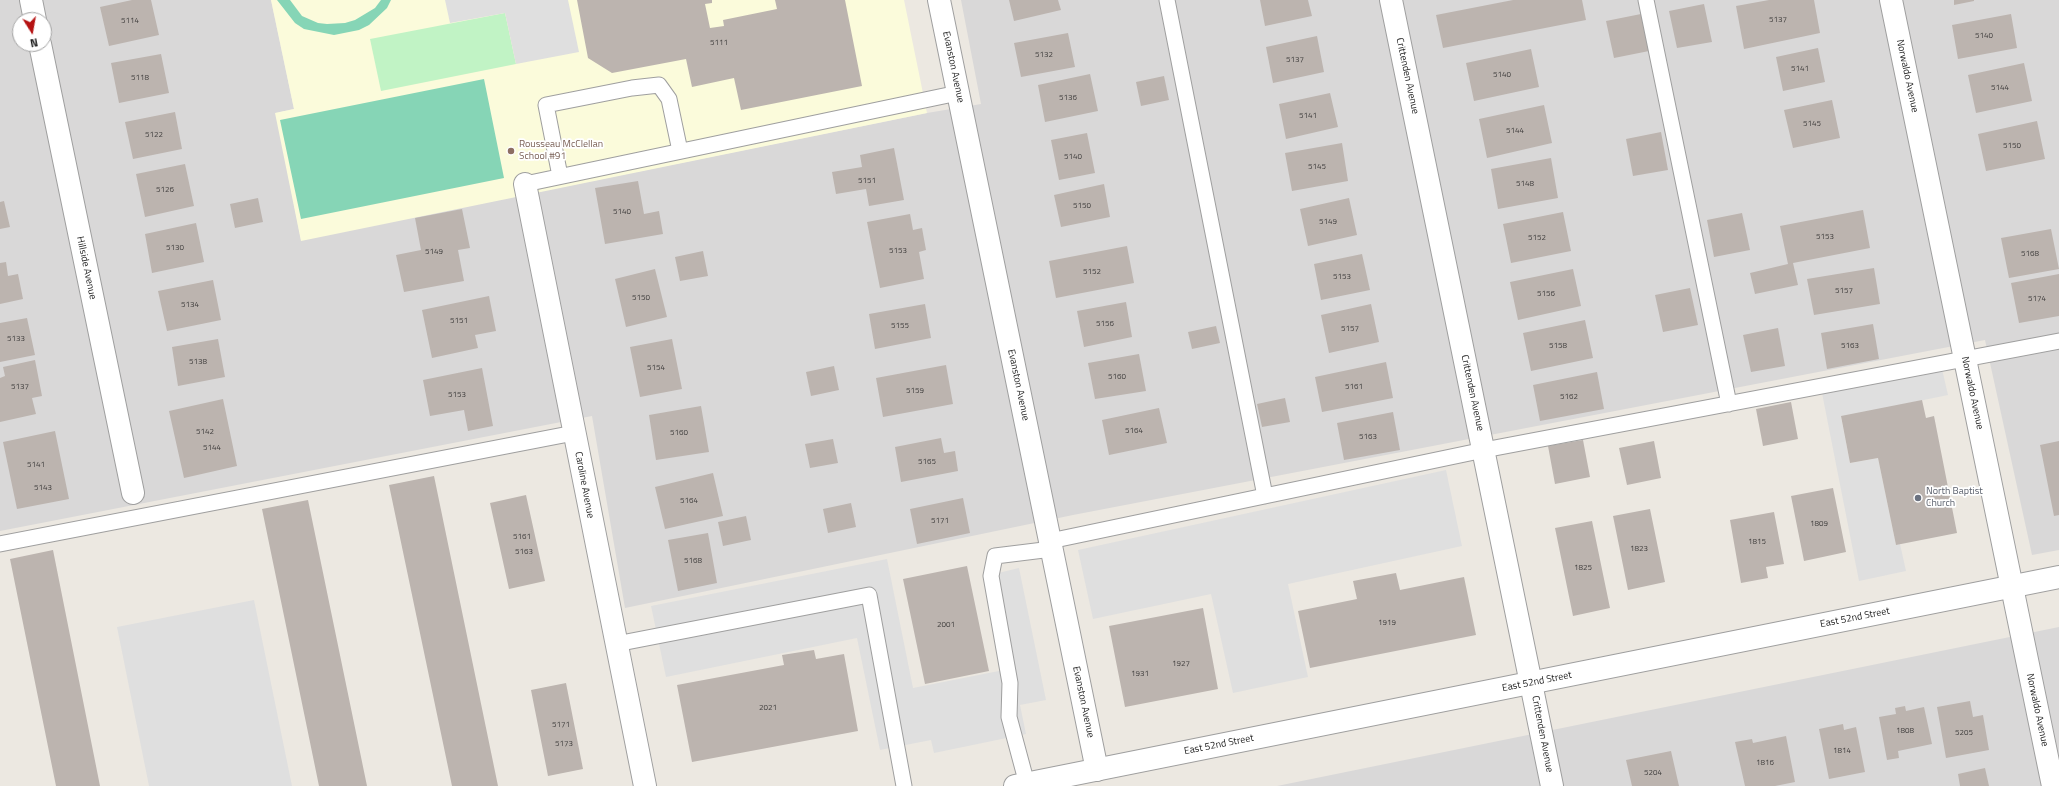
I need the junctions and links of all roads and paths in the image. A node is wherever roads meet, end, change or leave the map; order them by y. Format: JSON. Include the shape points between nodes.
{"nodes":[{"id":1,"x":31,"y":0,"type":"edge"},
{"id":2,"x":939,"y":0,"type":"edge"},
{"id":3,"x":1167,"y":0,"type":"edge"},
{"id":4,"x":1391,"y":0,"type":"edge"},
{"id":5,"x":1646,"y":0,"type":"edge"},
{"id":6,"x":1891,"y":0,"type":"edge"},
{"id":7,"x":33,"y":12,"type":"edge"},
{"id":8,"x":42,"y":52,"type":"edge"},
{"id":9,"x":958,"y":93,"type":"junction"},
{"id":10,"x":680,"y":151,"type":"junction"},
{"id":11,"x":560,"y":176,"type":"junction"},
{"id":12,"x":525,"y":184,"type":"joint"},
{"id":13,"x":2059,"y":341,"type":"edge"},
{"id":14,"x":1965,"y":360,"type":"junction"},
{"id":15,"x":1729,"y":404,"type":"junction"},
{"id":16,"x":574,"y":433,"type":"junction"},
{"id":17,"x":1484,"y":450,"type":"junction"},
{"id":18,"x":133,"y":492,"type":"dead end"},
{"id":19,"x":1265,"y":496,"type":"junction"},
{"id":20,"x":0,"y":544,"type":"edge"},
{"id":21,"x":1051,"y":545,"type":"junction"},
{"id":22,"x":2059,"y":577,"type":"edge"},
{"id":23,"x":2011,"y":586,"type":"junction"},
{"id":24,"x":616,"y":644,"type":"junction"},
{"id":25,"x":1532,"y":683,"type":"junction"},
{"id":26,"x":1097,"y":770,"type":"junction"},
{"id":27,"x":1021,"y":785,"type":"edge"},
{"id":28,"x":645,"y":786,"type":"edge"},
{"id":29,"x":904,"y":786,"type":"edge"},
{"id":30,"x":1552,"y":786,"type":"edge"},
{"id":31,"x":2053,"y":786,"type":"edge"}],
"edges":[{"from":1,"to":7,"type":"street"},
{"from":2,"to":9,"type":"street","name":"Evanston Avenue"},
{"from":3,"to":19,"type":"lane"},
{"from":4,"to":17,"type":"street","name":"Crittenden Avenue"},
{"from":5,"to":15,"type":"lane"},
{"from":6,"to":14,"type":"street","name":"Norwaldo Avenue"},
{"from":8,"to":18,"type":"street","name":"Hillside Avenue"},
{"from":9,"to":10,"type":"lane"},
{"from":9,"to":21,"type":"street","name":"Evanston Avenue"},
{"from":10,"to":11,"type":"lane"},
{"from":10,"to":11,"type":"lane","via":[[669,99],[659,86],[632,88],[546,105]]},
{"from":11,"to":12,"type":"lane"},
{"from":12,"to":16,"type":"street","name":"Caroline Avenue"},
{"from":13,"to":14,"type":"lane"},
{"from":14,"to":15,"type":"lane"},
{"from":14,"to":23,"type":"street","name":"Norwaldo Avenue"},
{"from":15,"to":17,"type":"lane"},
{"from":16,"to":20,"type":"lane"},
{"from":16,"to":24,"type":"street","name":"Caroline Avenue"},
{"from":17,"to":19,"type":"lane"},
{"from":17,"to":25,"type":"street","name":"Crittenden Avenue"},
{"from":19,"to":21,"type":"lane"},
{"from":21,"to":26,"type":"street","name":"Evanston Avenue"},
{"from":21,"to":27,"type":"lane","via":[[995,556],[991,576],[1010,683],[1009,717]]},
{"from":22,"to":23,"type":"street","name":"East 52nd Street"},
{"from":23,"to":25,"type":"street","name":"East 52nd Street"},
{"from":23,"to":31,"type":"street","name":"Norwaldo Avenue"},
{"from":24,"to":28,"type":"street","name":"Caroline Avenue"},
{"from":24,"to":29,"type":"lane","via":[[869,595]]},
{"from":25,"to":26,"type":"street","name":"East 52nd Street"},
{"from":25,"to":30,"type":"street","name":"Crittenden Avenue"},
{"from":26,"to":27,"type":"street","name":"East 52nd Street"}]}
